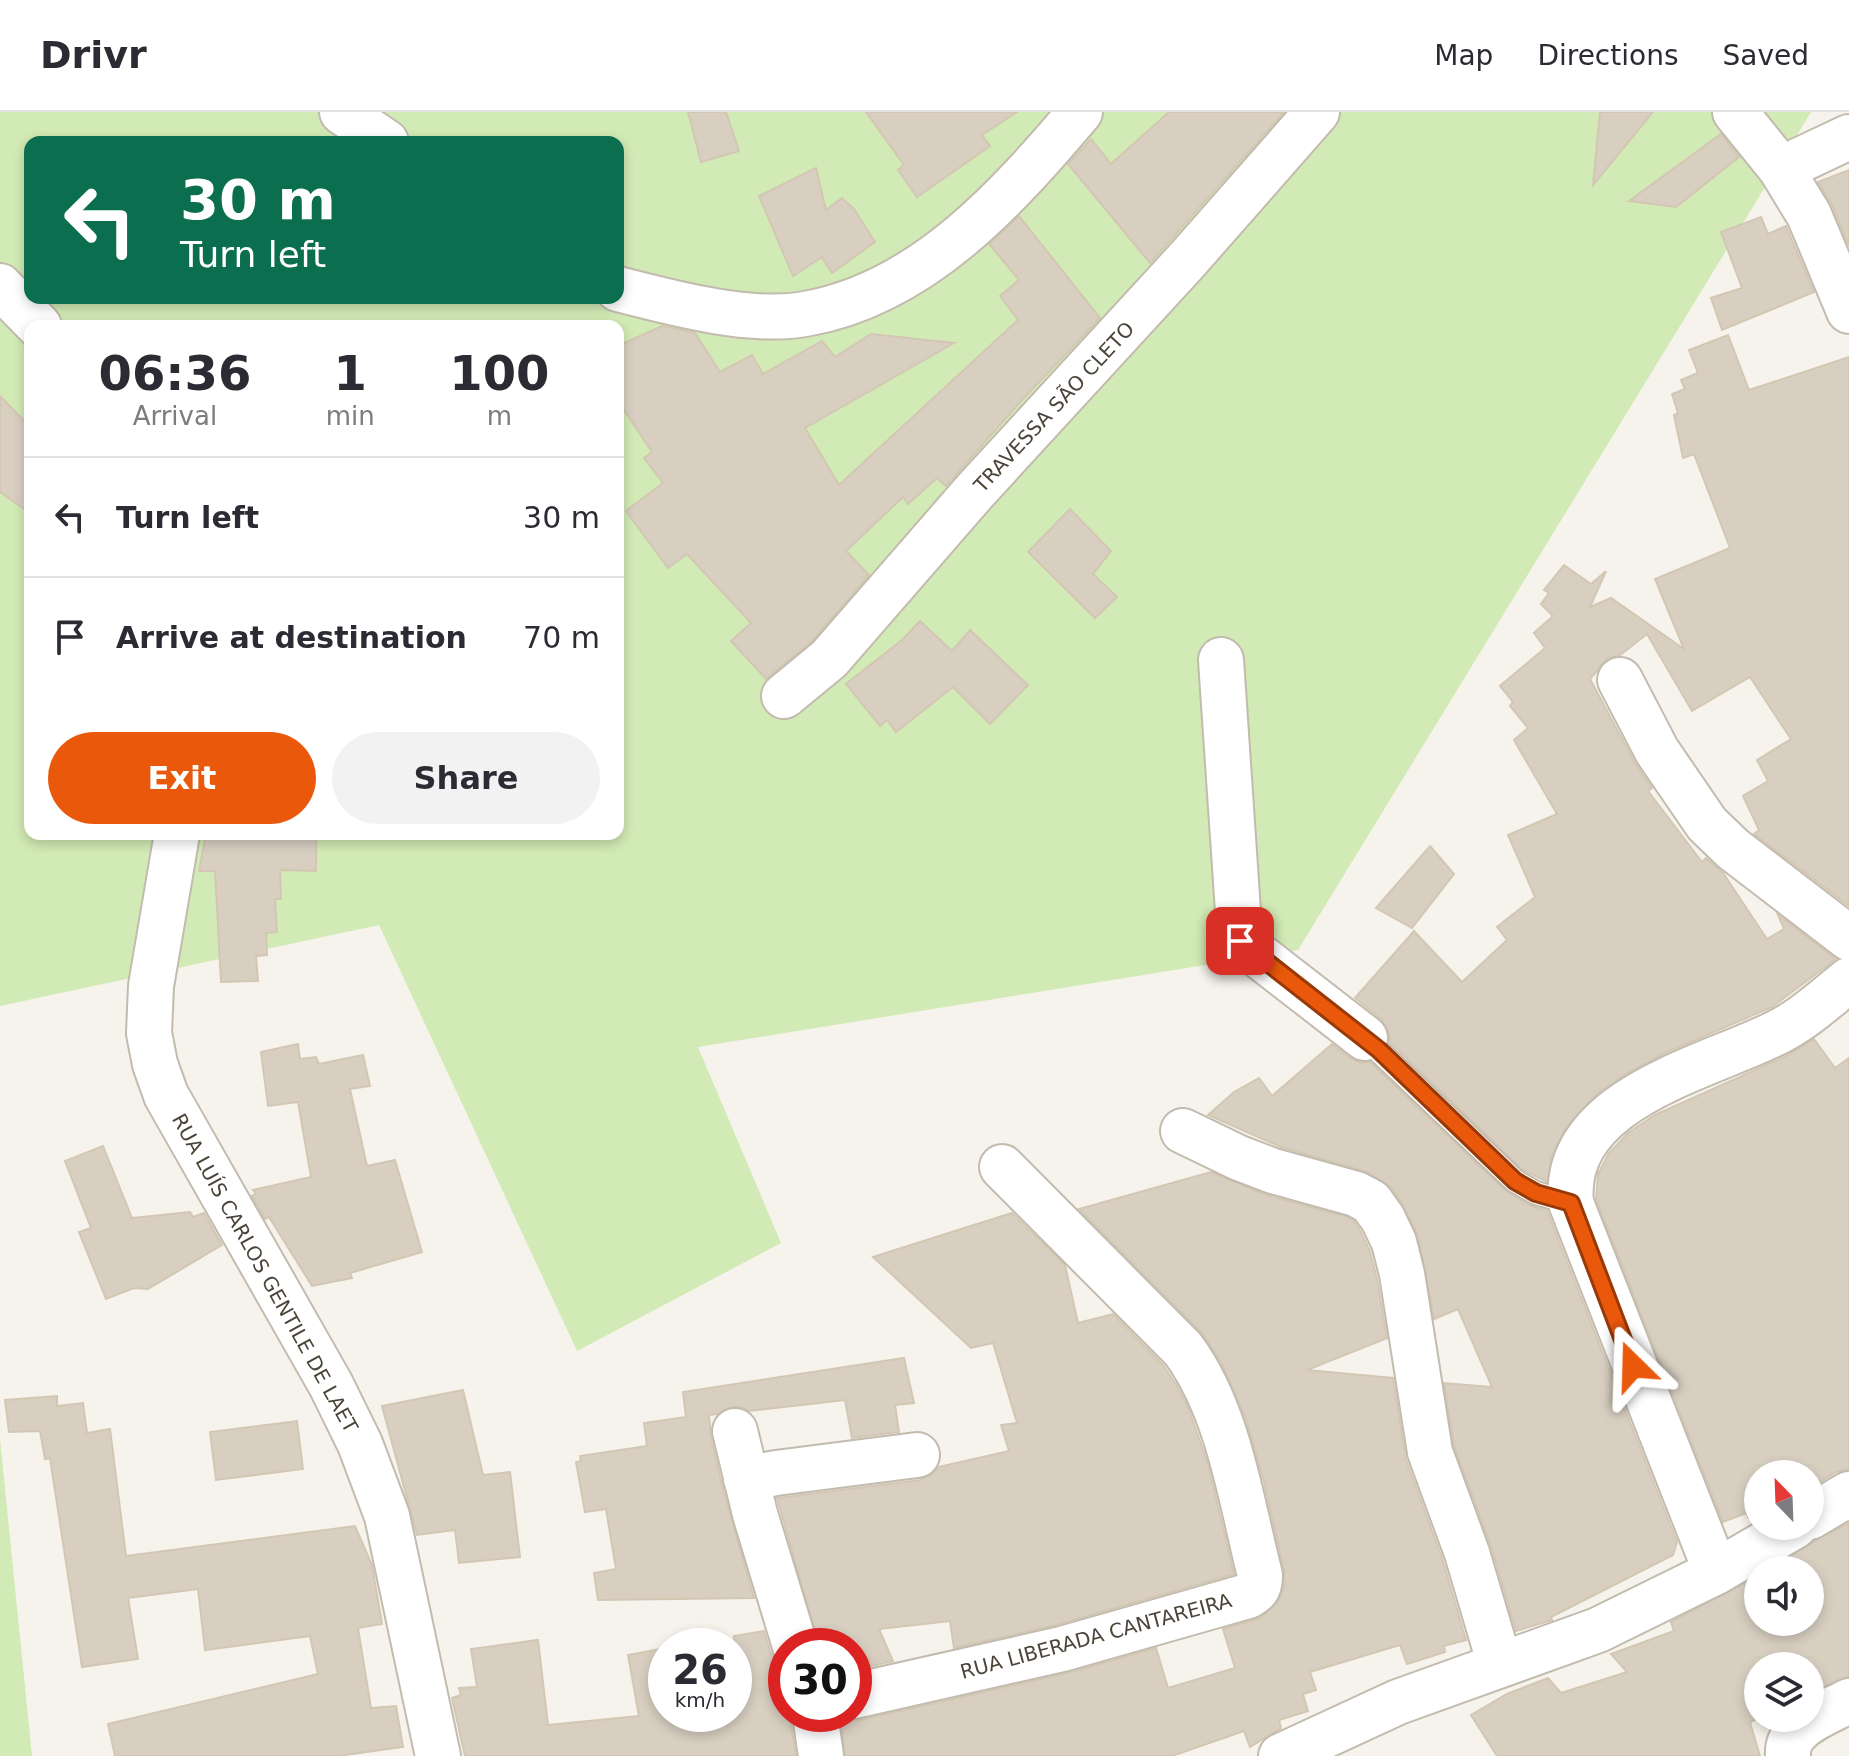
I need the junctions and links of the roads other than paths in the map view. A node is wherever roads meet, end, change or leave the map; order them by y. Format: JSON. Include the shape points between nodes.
{"nodes":[{"id":1,"x":342,"y":112,"type":"edge"},
{"id":2,"x":1080,"y":112,"type":"edge"},
{"id":3,"x":1317,"y":112,"type":"edge"},
{"id":4,"x":1735,"y":112,"type":"edge"},
{"id":5,"x":377,"y":136,"type":"edge"},
{"id":6,"x":1849,"y":137,"type":"edge"},
{"id":7,"x":1781,"y":169,"type":"junction"},
{"id":8,"x":0,"y":286,"type":"edge"},
{"id":9,"x":624,"y":291,"type":"edge"},
{"id":10,"x":1849,"y":311,"type":"edge"},
{"id":11,"x":33,"y":320,"type":"edge"},
{"id":12,"x":1221,"y":660,"type":"dead end"},
{"id":13,"x":1620,"y":680,"type":"dead end"},
{"id":14,"x":784,"y":696,"type":"dead end"},
{"id":15,"x":176,"y":840,"type":"edge"},
{"id":16,"x":1849,"y":938,"type":"edge"},
{"id":17,"x":1849,"y":980,"type":"edge"},
{"id":18,"x":1365,"y":1038,"type":"joint"},
{"id":19,"x":1183,"y":1131,"type":"dead end"},
{"id":20,"x":1002,"y":1167,"type":"dead end"},
{"id":21,"x":1571,"y":1203,"type":"junction"},
{"id":22,"x":735,"y":1431,"type":"dead end"},
{"id":23,"x":917,"y":1455,"type":"dead end"},
{"id":24,"x":746,"y":1479,"type":"junction"},
{"id":25,"x":1849,"y":1494,"type":"edge"},
{"id":26,"x":1824,"y":1509,"type":"edge"},
{"id":27,"x":1771,"y":1540,"type":"edge"},
{"id":28,"x":1716,"y":1572,"type":"junction"},
{"id":29,"x":790,"y":1628,"type":"edge"},
{"id":30,"x":1500,"y":1665,"type":"junction"},
{"id":31,"x":872,"y":1692,"type":"edge"},
{"id":32,"x":1849,"y":1701,"type":"edge"},
{"id":33,"x":818,"y":1732,"type":"edge"},
{"id":34,"x":438,"y":1756,"type":"edge"},
{"id":35,"x":821,"y":1756,"type":"edge"},
{"id":36,"x":1281,"y":1756,"type":"edge"},
{"id":37,"x":1788,"y":1756,"type":"edge"}],
"edges":[{"from":1,"to":5,"type":"street"},
{"from":2,"to":9,"type":"street","via":[[986,214],[885,289],[804,314],[778,315],[672,303]]},
{"from":3,"to":14,"type":"street","name":"TRAVESSA SÃO CLETO","via":[[829,659]]},
{"from":4,"to":7,"type":"street"},
{"from":6,"to":7,"type":"street"},
{"from":7,"to":10,"type":"street","via":[[1809,215]]},
{"from":8,"to":11,"type":"street"},
{"from":12,"to":18,"type":"street","via":[[1240,941]]},
{"from":13,"to":16,"type":"street","via":[[1657,751],[1707,824]]},
{"from":15,"to":34,"type":"street","name":"RUA LUÍS CARLOS GENTILE DE LAET","via":[[151,986],[149,1033],[155,1064],[172,1106],[360,1444],[387,1516]]},
{"from":17,"to":21,"type":"street","via":[[1777,1033],[1621,1106],[1584,1146],[1569,1185]]},
{"from":18,"to":21,"type":"lane","via":[[1515,1181]]},
{"from":19,"to":30,"type":"street","via":[[1250,1162],[1356,1194],[1371,1202],[1383,1219],[1402,1274],[1430,1452]]},
{"from":20,"to":31,"type":"street","name":"RUA LIBERADA CANTAREIRA","via":[[1200,1372],[1226,1442],[1260,1585],[1248,1596],[1062,1649]]},
{"from":21,"to":28,"type":"street"},
{"from":22,"to":24,"type":"street"},
{"from":23,"to":24,"type":"street"},
{"from":24,"to":29,"type":"street"},
{"from":25,"to":26,"type":"street"},
{"from":27,"to":28,"type":"street"},
{"from":28,"to":30,"type":"street","via":[[1598,1630]]},
{"from":30,"to":36,"type":"street","via":[[1398,1702]]},
{"from":32,"to":37,"type":"street","via":[[1794,1733]]},
{"from":33,"to":35,"type":"street"}]}
